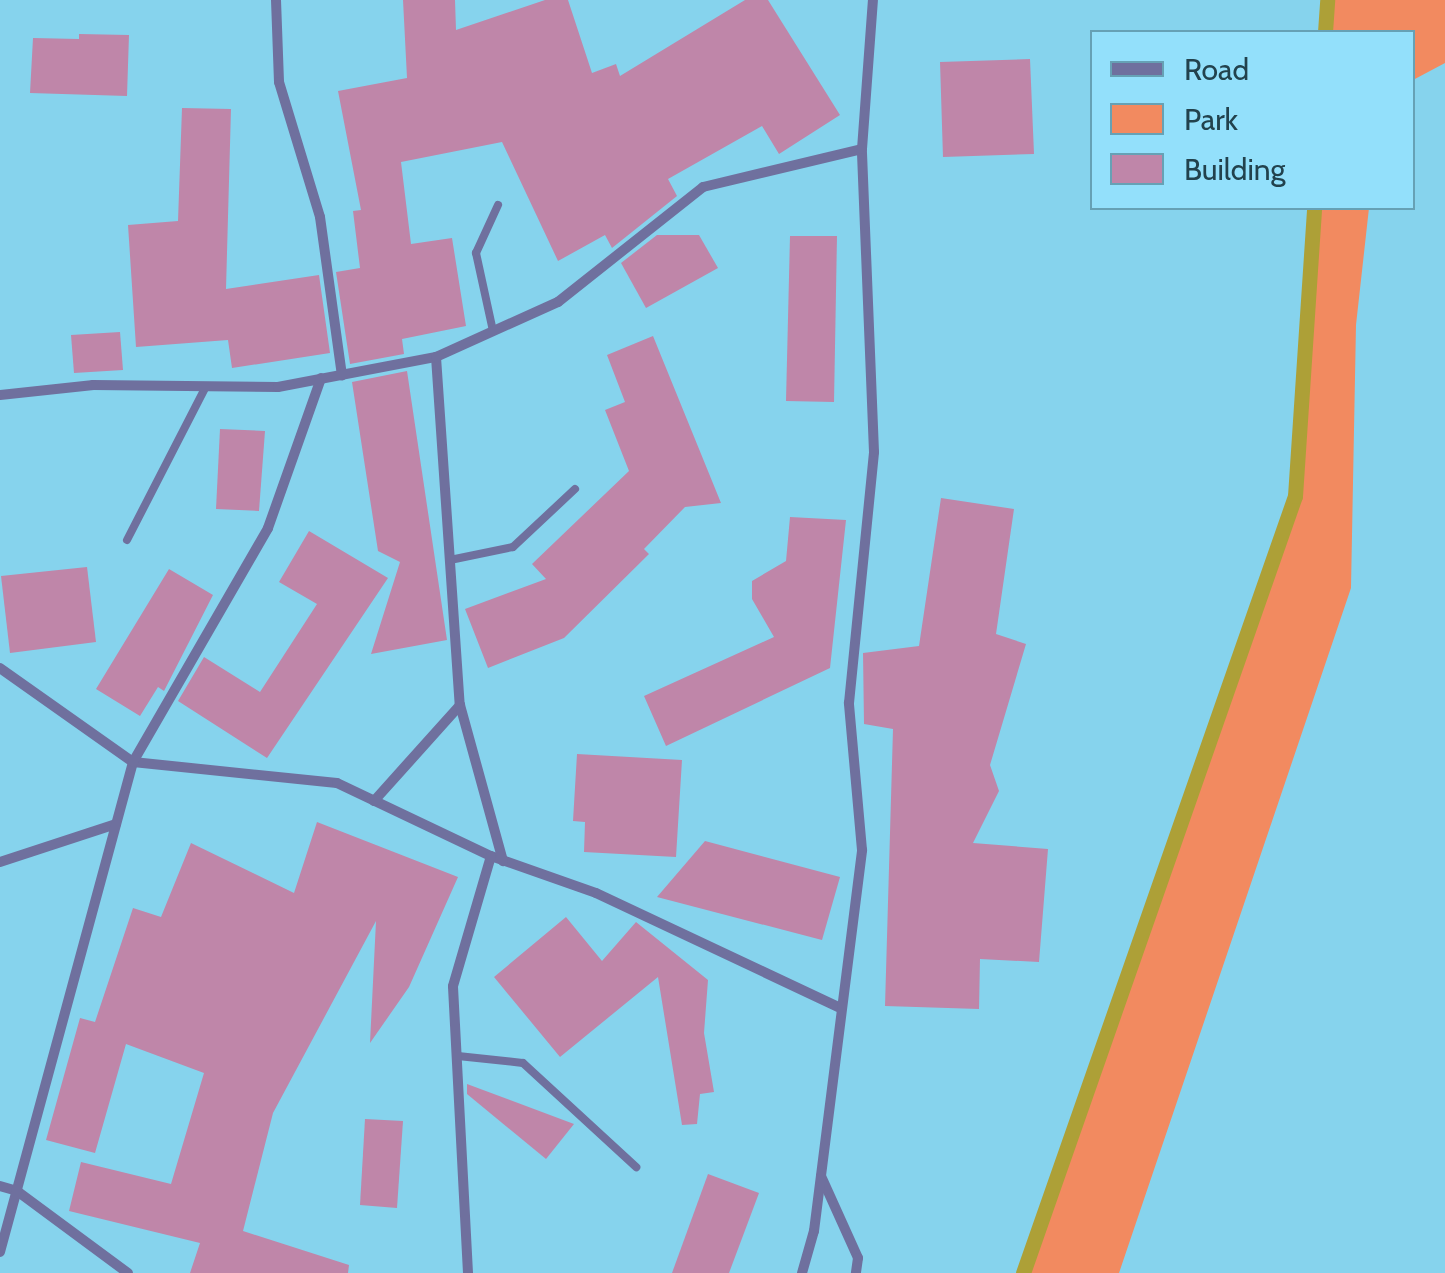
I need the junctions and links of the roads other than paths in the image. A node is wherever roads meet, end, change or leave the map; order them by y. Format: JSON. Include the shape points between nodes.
{"nodes":[{"id":1,"x":276,"y":0,"type":"edge"},
{"id":2,"x":873,"y":0,"type":"edge"},
{"id":3,"x":862,"y":149,"type":"junction"},
{"id":4,"x":498,"y":205,"type":"dead end"},
{"id":5,"x":493,"y":330,"type":"junction"},
{"id":6,"x":436,"y":357,"type":"junction"},
{"id":7,"x":342,"y":375,"type":"junction"},
{"id":8,"x":321,"y":378,"type":"junction"},
{"id":9,"x":206,"y":386,"type":"junction"},
{"id":10,"x":0,"y":395,"type":"edge"},
{"id":11,"x":575,"y":489,"type":"dead end"},
{"id":12,"x":127,"y":540,"type":"dead end"},
{"id":13,"x":450,"y":560,"type":"junction"},
{"id":14,"x":0,"y":668,"type":"edge"},
{"id":15,"x":460,"y":705,"type":"junction"},
{"id":16,"x":134,"y":762,"type":"junction"},
{"id":17,"x":374,"y":800,"type":"junction"},
{"id":18,"x":116,"y":824,"type":"junction"},
{"id":19,"x":497,"y":858,"type":"junction"},
{"id":20,"x":0,"y":862,"type":"edge"},
{"id":21,"x":838,"y":1007,"type":"junction"},
{"id":22,"x":458,"y":1056,"type":"junction"},
{"id":23,"x":636,"y":1167,"type":"dead end"},
{"id":24,"x":820,"y":1175,"type":"junction"},
{"id":25,"x":0,"y":1186,"type":"edge"},
{"id":26,"x":17,"y":1191,"type":"junction"},
{"id":27,"x":0,"y":1252,"type":"edge"},
{"id":28,"x":128,"y":1273,"type":"edge"},
{"id":29,"x":468,"y":1273,"type":"edge"},
{"id":30,"x":802,"y":1273,"type":"edge"},
{"id":31,"x":856,"y":1273,"type":"edge"}],
"edges":[{"from":1,"to":7,"type":"street","via":[[278,82],[320,218]]},
{"from":2,"to":3,"type":"street"},
{"from":3,"to":5,"type":"street","via":[[703,188],[558,302]]},
{"from":3,"to":21,"type":"street","via":[[874,452],[849,703],[862,850]]},
{"from":4,"to":5,"type":"lane","via":[[476,253]]},
{"from":5,"to":6,"type":"street"},
{"from":6,"to":7,"type":"street"},
{"from":6,"to":13,"type":"street"},
{"from":7,"to":8,"type":"street"},
{"from":8,"to":9,"type":"street","via":[[278,387]]},
{"from":8,"to":16,"type":"street","via":[[268,528]]},
{"from":9,"to":10,"type":"street","via":[[93,384]]},
{"from":9,"to":12,"type":"lane"},
{"from":11,"to":13,"type":"lane","via":[[514,547]]},
{"from":13,"to":15,"type":"street"},
{"from":14,"to":16,"type":"street"},
{"from":15,"to":17,"type":"street"},
{"from":15,"to":19,"type":"street"},
{"from":16,"to":17,"type":"street","via":[[337,783]]},
{"from":16,"to":18,"type":"street"},
{"from":17,"to":19,"type":"street"},
{"from":18,"to":20,"type":"street"},
{"from":18,"to":26,"type":"street"},
{"from":19,"to":21,"type":"street","via":[[596,893]]},
{"from":19,"to":22,"type":"street","via":[[452,986]]},
{"from":21,"to":24,"type":"street"},
{"from":22,"to":23,"type":"lane","via":[[522,1063]]},
{"from":22,"to":29,"type":"street"},
{"from":24,"to":30,"type":"street"},
{"from":24,"to":31,"type":"street","via":[[858,1258]]},
{"from":25,"to":26,"type":"street"},
{"from":26,"to":27,"type":"street"},
{"from":26,"to":28,"type":"street"}]}
